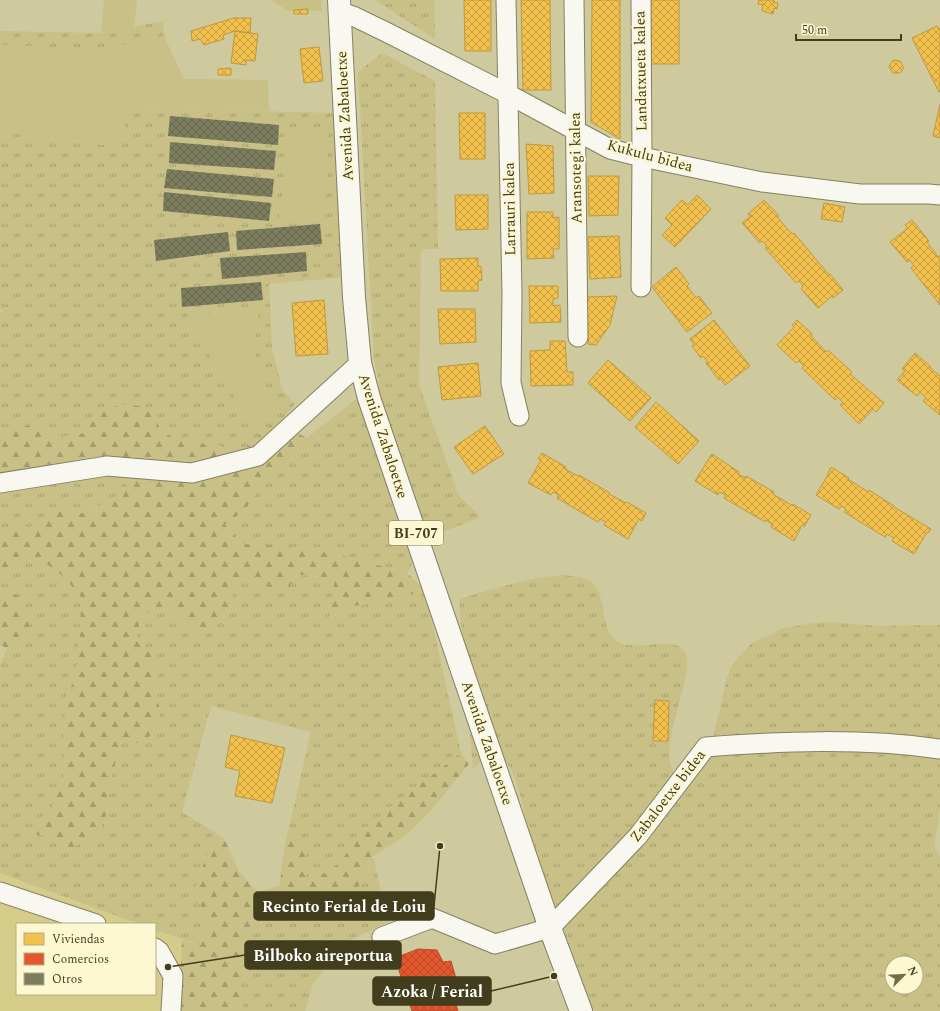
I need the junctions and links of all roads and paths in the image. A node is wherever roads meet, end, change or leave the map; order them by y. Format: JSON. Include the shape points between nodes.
{"nodes":[{"id":1,"x":506,"y":0,"type":"edge"},
{"id":2,"x":574,"y":0,"type":"edge"},
{"id":3,"x":641,"y":0,"type":"edge"},
{"id":4,"x":340,"y":6,"type":"edge"},
{"id":5,"x":508,"y":94,"type":"junction"},
{"id":6,"x":576,"y":130,"type":"junction"},
{"id":7,"x":642,"y":157,"type":"junction"},
{"id":8,"x":940,"y":195,"type":"edge"},
{"id":9,"x":641,"y":287,"type":"dead end"},
{"id":10,"x":578,"y":337,"type":"dead end"},
{"id":11,"x":360,"y":363,"type":"junction"},
{"id":12,"x":519,"y":416,"type":"dead end"},
{"id":13,"x":0,"y":483,"type":"edge"},
{"id":14,"x":940,"y":749,"type":"edge"},
{"id":15,"x":2,"y":894,"type":"edge"},
{"id":16,"x":93,"y":923,"type":"edge"},
{"id":17,"x":550,"y":928,"type":"junction"},
{"id":18,"x":382,"y":937,"type":"dead end"},
{"id":19,"x":156,"y":949,"type":"edge"},
{"id":20,"x":171,"y":1011,"type":"edge"},
{"id":21,"x":581,"y":1011,"type":"edge"}],
"edges":[{"from":1,"to":5,"type":"street","name":"Larrauri kalea"},
{"from":2,"to":6,"type":"street","name":"Aransotegi kalea"},
{"from":3,"to":7,"type":"street","name":"Landatxueta kalea"},
{"from":4,"to":5,"type":"street","name":"Kukulu bidea","via":[[353,16]]},
{"from":4,"to":11,"type":"main road","name":"Avenida Zabaloetxe","number":"BI-707","via":[[354,297]]},
{"from":5,"to":6,"type":"street","name":"Kukulu bidea"},
{"from":5,"to":12,"type":"street","name":"Larrauri kalea","via":[[511,384]]},
{"from":6,"to":7,"type":"street","name":"Kukulu bidea","via":[[610,149]]},
{"from":6,"to":10,"type":"street","name":"Aransotegi kalea"},
{"from":7,"to":8,"type":"street","name":"Kukulu bidea","via":[[762,182],[860,194]]},
{"from":7,"to":9,"type":"street","name":"Landatxueta kalea"},
{"from":11,"to":13,"type":"street","via":[[258,456],[192,473],[107,466]]},
{"from":11,"to":17,"type":"main road","name":"Avenida Zabaloetxe","number":"BI-707","via":[[369,398]]},
{"from":14,"to":17,"type":"street","name":"Zabaloetxe bidea","via":[[844,742],[706,747],[638,836]]},
{"from":15,"to":16,"type":"street"},
{"from":17,"to":18,"type":"street","via":[[495,944],[432,918]]},
{"from":17,"to":21,"type":"main road","name":"Avenida Zabaloetxe","number":"BI-707"},
{"from":19,"to":20,"type":"street","via":[[173,976]]}]}
